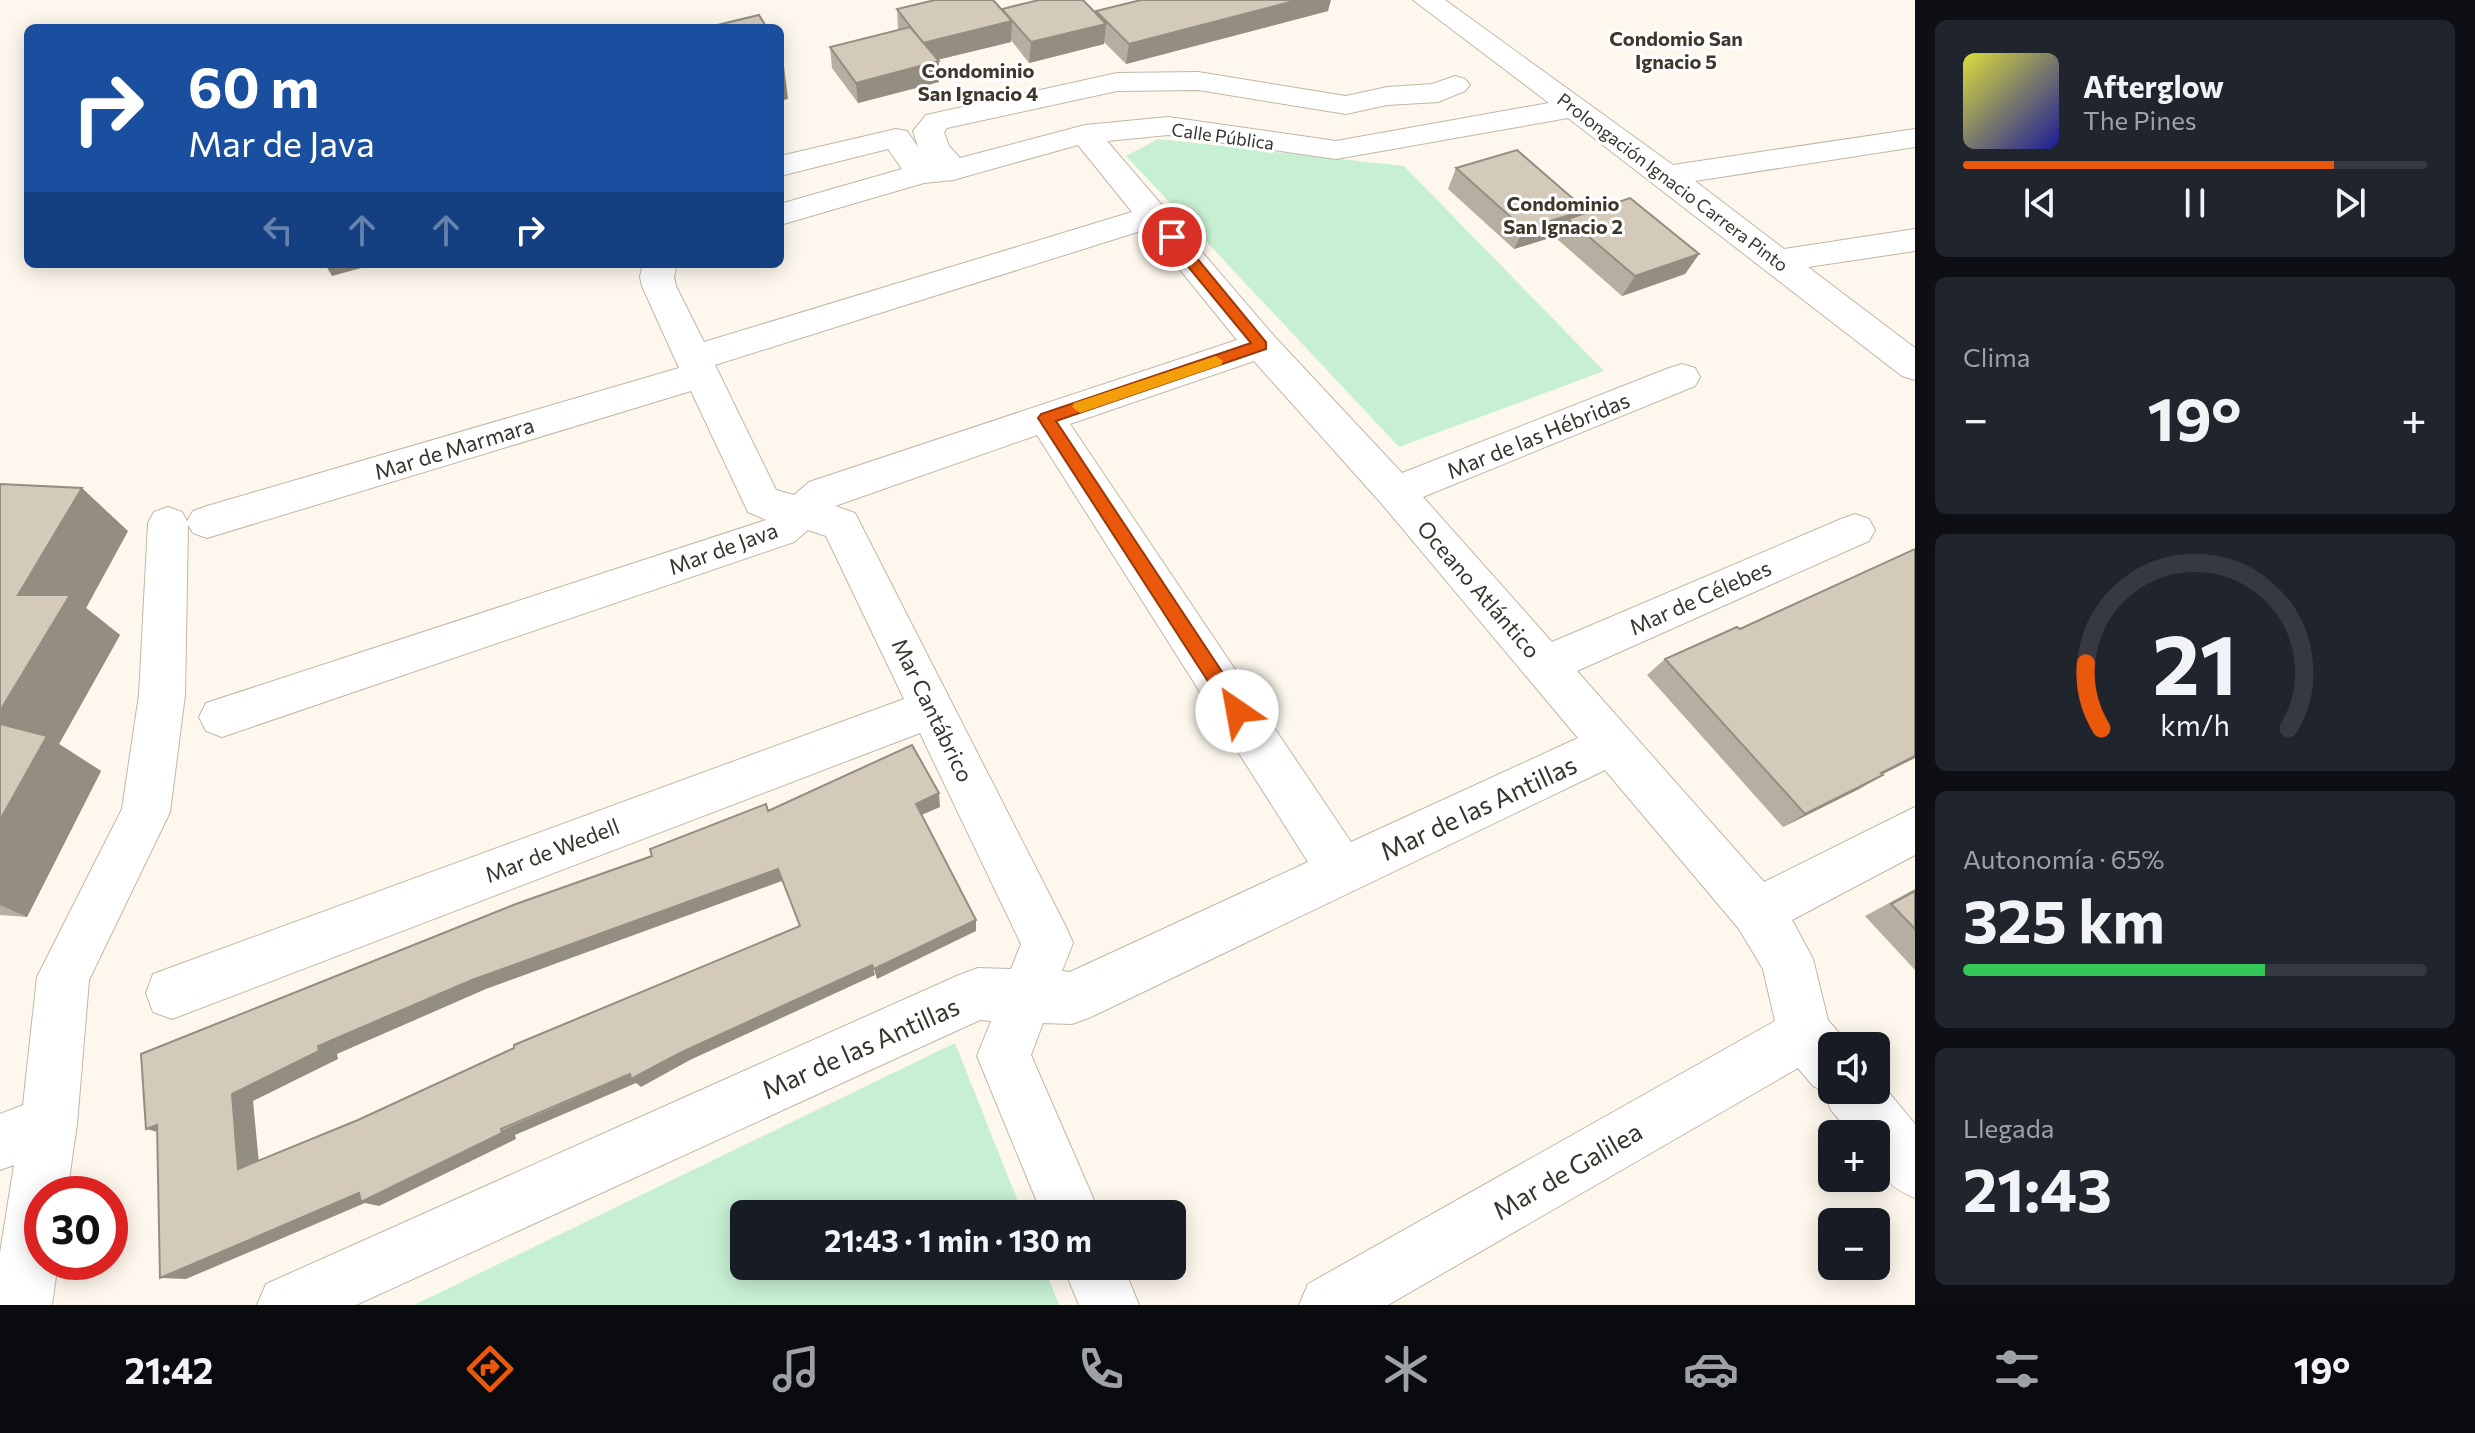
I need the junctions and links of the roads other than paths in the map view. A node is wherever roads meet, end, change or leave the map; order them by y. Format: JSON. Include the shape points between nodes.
{"nodes":[{"id":1,"x":1427,"y":0,"type":"edge"},
{"id":2,"x":1455,"y":85,"type":"dead end"},
{"id":3,"x":1576,"y":107,"type":"junction"},
{"id":4,"x":1085,"y":134,"type":"junction"},
{"id":5,"x":1915,"y":138,"type":"edge"},
{"id":6,"x":784,"y":165,"type":"edge"},
{"id":7,"x":937,"y":172,"type":"junction"},
{"id":8,"x":1667,"y":176,"type":"junction"},
{"id":9,"x":784,"y":214,"type":"edge"},
{"id":10,"x":1154,"y":216,"type":"junction"},
{"id":11,"x":1915,"y":240,"type":"edge"},
{"id":12,"x":1777,"y":261,"type":"junction"},
{"id":13,"x":659,"y":268,"type":"edge"},
{"id":14,"x":1261,"y":345,"type":"junction"},
{"id":15,"x":696,"y":367,"type":"junction"},
{"id":16,"x":1915,"y":367,"type":"edge"},
{"id":17,"x":1682,"y":377,"type":"dead end"},
{"id":18,"x":1046,"y":418,"type":"junction"},
{"id":19,"x":1395,"y":492,"type":"junction"},
{"id":20,"x":801,"y":512,"type":"junction"},
{"id":21,"x":1855,"y":530,"type":"dead end"},
{"id":22,"x":1545,"y":665,"type":"junction"},
{"id":23,"x":933,"y":708,"type":"junction"},
{"id":24,"x":222,"y":717,"type":"dead end"},
{"id":25,"x":1612,"y":744,"type":"junction"},
{"id":26,"x":1915,"y":830,"type":"edge"},
{"id":27,"x":1342,"y":871,"type":"junction"},
{"id":28,"x":1757,"y":912,"type":"junction"},
{"id":29,"x":172,"y":993,"type":"dead end"},
{"id":30,"x":1027,"y":997,"type":"junction"},
{"id":31,"x":1818,"y":1048,"type":"edge"},
{"id":32,"x":1818,"y":1052,"type":"edge"},
{"id":33,"x":1862,"y":1104,"type":"edge"},
{"id":34,"x":24,"y":1133,"type":"edge"},
{"id":35,"x":1915,"y":1169,"type":"edge"},
{"id":36,"x":1065,"y":1200,"type":"edge"},
{"id":37,"x":1099,"y":1280,"type":"edge"},
{"id":38,"x":22,"y":1305,"type":"edge"},
{"id":39,"x":287,"y":1305,"type":"edge"},
{"id":40,"x":1109,"y":1305,"type":"edge"},
{"id":41,"x":1329,"y":1305,"type":"edge"}],
"edges":[{"from":1,"to":3,"type":"street","name":"Prolongación Ignacio Carrera Pinto"},
{"from":2,"to":7,"type":"street","via":[[1438,93],[1346,105],[1198,81],[1153,79],[1088,86],[937,121],[928,131]]},
{"from":3,"to":4,"type":"street","name":"Calle Pública","via":[[1336,150],[1168,126]]},
{"from":3,"to":8,"type":"street","name":"Prolongación Ignacio Carrera Pinto"},
{"from":4,"to":7,"type":"street","name":"Calle Pública"},
{"from":4,"to":10,"type":"street","name":"Oceano Atlántico"},
{"from":5,"to":8,"type":"street"},
{"from":6,"to":7,"type":"street","via":[[896,138]]},
{"from":7,"to":9,"type":"street","name":"Calle Pública"},
{"from":8,"to":12,"type":"street","name":"Prolongación Ignacio Carrera Pinto"},
{"from":10,"to":14,"type":"street","name":"Oceano Atlántico"},
{"from":10,"to":15,"type":"street","name":"Mar de Marmara"},
{"from":11,"to":12,"type":"street"},
{"from":12,"to":16,"type":"street","name":"Prolongación Ignacio Carrera Pinto"},
{"from":13,"to":15,"type":"street","name":"Mar Cantábrico","via":[[659,286]]},
{"from":14,"to":18,"type":"street","name":"Mar de Java"},
{"from":14,"to":19,"type":"street","name":"Oceano Atlántico"},
{"from":15,"to":20,"type":"street","name":"Mar Cantábrico","via":[[762,501]]},
{"from":15,"to":34,"type":"street","name":"Mar de Marmara","via":[[188,523],[146,812],[63,977]]},
{"from":17,"to":19,"type":"street","name":"Mar de las Hébridas"},
{"from":18,"to":20,"type":"street","name":"Mar de Java","via":[[823,493]]},
{"from":18,"to":27,"type":"street"},
{"from":19,"to":22,"type":"street","name":"Oceano Atlántico"},
{"from":20,"to":23,"type":"street","name":"Mar Cantábrico","via":[[841,524]]},
{"from":20,"to":24,"type":"street","name":"Mar de Java","via":[[780,531]]},
{"from":21,"to":22,"type":"street","name":"Mar de Célebes"},
{"from":22,"to":25,"type":"street","name":"Oceano Atlántico"},
{"from":23,"to":29,"type":"street","name":"Mar de Wedell"},
{"from":23,"to":30,"type":"street","name":"Mar Cantábrico","via":[[1047,943]]},
{"from":25,"to":27,"type":"street","name":"Mar de las Antillas"},
{"from":25,"to":28,"type":"street","name":"Oceano Atlántico"},
{"from":26,"to":28,"type":"street"},
{"from":27,"to":30,"type":"street","name":"Mar de las Antillas","via":[[1072,998]]},
{"from":28,"to":31,"type":"street","name":"Oceano Atlántico","via":[[1787,959]]},
{"from":30,"to":36,"type":"street","name":"Mar Cantábrico","via":[[1004,1056]]},
{"from":30,"to":39,"type":"street","name":"Mar de las Antillas","via":[[978,994]]},
{"from":32,"to":41,"type":"street","name":"Mar de Galilea"},
{"from":33,"to":35,"type":"street"},
{"from":34,"to":38,"type":"street"},
{"from":37,"to":40,"type":"street"}]}
